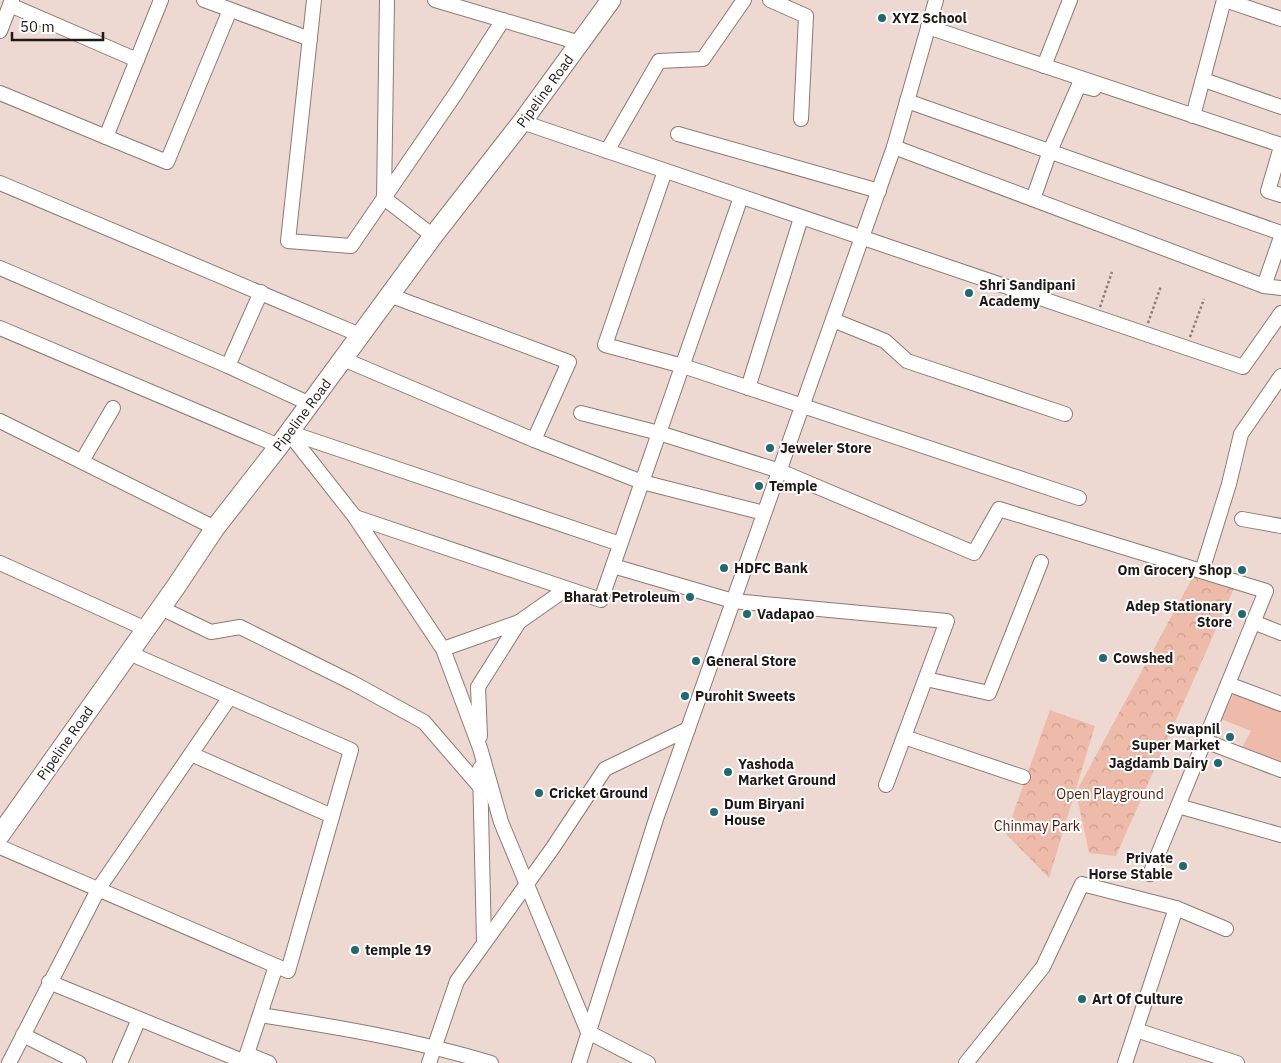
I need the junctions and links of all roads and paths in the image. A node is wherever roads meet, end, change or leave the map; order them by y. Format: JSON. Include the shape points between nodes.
{"nodes":[{"id":1,"x":161,"y":0,"type":"edge"},
{"id":2,"x":204,"y":0,"type":"edge"},
{"id":3,"x":314,"y":0,"type":"edge"},
{"id":4,"x":387,"y":0,"type":"edge"},
{"id":5,"x":435,"y":0,"type":"edge"},
{"id":6,"x":611,"y":0,"type":"edge"},
{"id":7,"x":744,"y":0,"type":"edge"},
{"id":8,"x":770,"y":0,"type":"edge"},
{"id":9,"x":936,"y":0,"type":"edge"},
{"id":10,"x":1070,"y":0,"type":"edge"},
{"id":11,"x":1225,"y":0,"type":"edge"},
{"id":12,"x":11,"y":3,"type":"edge"},
{"id":13,"x":230,"y":10,"type":"junction"},
{"id":14,"x":1281,"y":18,"type":"edge"},
{"id":15,"x":503,"y":20,"type":"junction"},
{"id":16,"x":928,"y":27,"type":"junction"},
{"id":17,"x":0,"y":31,"type":"edge"},
{"id":18,"x":310,"y":39,"type":"junction"},
{"id":19,"x":580,"y":43,"type":"junction"},
{"id":20,"x":137,"y":60,"type":"junction"},
{"id":21,"x":1044,"y":66,"type":"junction"},
{"id":22,"x":1204,"y":80,"type":"junction"},
{"id":23,"x":0,"y":93,"type":"edge"},
{"id":24,"x":907,"y":101,"type":"junction"},
{"id":25,"x":1281,"y":107,"type":"edge"},
{"id":26,"x":1174,"y":110,"type":"junction"},
{"id":27,"x":1193,"y":116,"type":"junction"},
{"id":28,"x":802,"y":119,"type":"dead end"},
{"id":29,"x":522,"y":122,"type":"junction"},
{"id":30,"x":678,"y":134,"type":"dead end"},
{"id":31,"x":106,"y":137,"type":"junction"},
{"id":32,"x":1281,"y":146,"type":"edge"},
{"id":33,"x":894,"y":147,"type":"junction"},
{"id":34,"x":607,"y":151,"type":"junction"},
{"id":35,"x":1050,"y":151,"type":"junction"},
{"id":36,"x":665,"y":171,"type":"junction"},
{"id":37,"x":0,"y":182,"type":"edge"},
{"id":38,"x":879,"y":191,"type":"junction"},
{"id":39,"x":1281,"y":195,"type":"edge"},
{"id":40,"x":741,"y":197,"type":"junction"},
{"id":41,"x":384,"y":198,"type":"junction"},
{"id":42,"x":1033,"y":199,"type":"junction"},
{"id":43,"x":801,"y":218,"type":"junction"},
{"id":44,"x":1281,"y":235,"type":"edge"},
{"id":45,"x":433,"y":236,"type":"junction"},
{"id":46,"x":862,"y":238,"type":"junction"},
{"id":47,"x":0,"y":268,"type":"edge"},
{"id":48,"x":1112,"y":272,"type":"dead end"},
{"id":49,"x":1161,"y":286,"type":"dead end"},
{"id":50,"x":1264,"y":286,"type":"junction"},
{"id":51,"x":1281,"y":288,"type":"edge"},
{"id":52,"x":261,"y":292,"type":"junction"},
{"id":53,"x":390,"y":294,"type":"junction"},
{"id":54,"x":1204,"y":299,"type":"dead end"},
{"id":55,"x":1281,"y":313,"type":"edge"},
{"id":56,"x":1096,"y":318,"type":"junction"},
{"id":57,"x":833,"y":320,"type":"junction"},
{"id":58,"x":0,"y":328,"type":"edge"},
{"id":59,"x":1144,"y":334,"type":"junction"},
{"id":60,"x":360,"y":335,"type":"junction"},
{"id":61,"x":1186,"y":348,"type":"junction"},
{"id":62,"x":343,"y":359,"type":"junction"},
{"id":63,"x":228,"y":366,"type":"junction"},
{"id":64,"x":683,"y":366,"type":"junction"},
{"id":65,"x":1281,"y":376,"type":"edge"},
{"id":66,"x":748,"y":388,"type":"junction"},
{"id":67,"x":310,"y":404,"type":"junction"},
{"id":68,"x":803,"y":406,"type":"junction"},
{"id":69,"x":113,"y":408,"type":"dead end"},
{"id":70,"x":581,"y":413,"type":"dead end"},
{"id":71,"x":1065,"y":414,"type":"dead end"},
{"id":72,"x":0,"y":421,"type":"edge"},
{"id":73,"x":659,"y":433,"type":"junction"},
{"id":74,"x":284,"y":439,"type":"junction"},
{"id":75,"x":534,"y":440,"type":"junction"},
{"id":76,"x":82,"y":460,"type":"junction"},
{"id":77,"x":780,"y":471,"type":"junction"},
{"id":78,"x":642,"y":482,"type":"junction"},
{"id":79,"x":1078,"y":498,"type":"dead end"},
{"id":80,"x":764,"y":513,"type":"junction"},
{"id":81,"x":355,"y":518,"type":"junction"},
{"id":82,"x":1242,"y":519,"type":"dead end"},
{"id":83,"x":1281,"y":526,"type":"edge"},
{"id":84,"x":215,"y":528,"type":"junction"},
{"id":85,"x":620,"y":544,"type":"junction"},
{"id":86,"x":1041,"y":562,"type":"dead end"},
{"id":87,"x":0,"y":563,"type":"edge"},
{"id":88,"x":613,"y":566,"type":"junction"},
{"id":89,"x":1202,"y":571,"type":"junction"},
{"id":90,"x":566,"y":589,"type":"junction"},
{"id":91,"x":733,"y":601,"type":"junction"},
{"id":92,"x":161,"y":608,"type":"junction"},
{"id":93,"x":519,"y":622,"type":"junction"},
{"id":94,"x":1253,"y":622,"type":"junction"},
{"id":95,"x":146,"y":629,"type":"junction"},
{"id":96,"x":1281,"y":633,"type":"edge"},
{"id":97,"x":443,"y":649,"type":"junction"},
{"id":98,"x":129,"y":653,"type":"junction"},
{"id":99,"x":926,"y":679,"type":"junction"},
{"id":100,"x":1228,"y":684,"type":"junction"},
{"id":101,"x":230,"y":697,"type":"junction"},
{"id":102,"x":1281,"y":704,"type":"edge"},
{"id":103,"x":688,"y":729,"type":"junction"},
{"id":104,"x":904,"y":737,"type":"junction"},
{"id":105,"x":1205,"y":741,"type":"junction"},
{"id":106,"x":480,"y":748,"type":"junction"},
{"id":107,"x":191,"y":754,"type":"junction"},
{"id":108,"x":1281,"y":770,"type":"edge"},
{"id":109,"x":1023,"y":777,"type":"dead end"},
{"id":110,"x":886,"y":785,"type":"dead end"},
{"id":111,"x":480,"y":788,"type":"junction"},
{"id":112,"x":1178,"y":806,"type":"junction"},
{"id":113,"x":332,"y":816,"type":"junction"},
{"id":114,"x":0,"y":835,"type":"edge"},
{"id":115,"x":1281,"y":835,"type":"edge"},
{"id":116,"x":0,"y":847,"type":"edge"},
{"id":117,"x":1150,"y":874,"type":"dead end"},
{"id":118,"x":526,"y":882,"type":"junction"},
{"id":119,"x":99,"y":888,"type":"junction"},
{"id":120,"x":1176,"y":908,"type":"junction"},
{"id":121,"x":1226,"y":929,"type":"dead end"},
{"id":122,"x":484,"y":942,"type":"junction"},
{"id":123,"x":276,"y":966,"type":"junction"},
{"id":124,"x":49,"y":982,"type":"junction"},
{"id":125,"x":260,"y":1015,"type":"junction"},
{"id":126,"x":139,"y":1019,"type":"junction"},
{"id":127,"x":1136,"y":1030,"type":"junction"},
{"id":128,"x":588,"y":1032,"type":"junction"},
{"id":129,"x":23,"y":1035,"type":"junction"},
{"id":130,"x":434,"y":1046,"type":"junction"},
{"id":131,"x":246,"y":1060,"type":"edge"},
{"id":132,"x":9,"y":1063,"type":"edge"},
{"id":133,"x":79,"y":1063,"type":"edge"},
{"id":134,"x":120,"y":1063,"type":"edge"},
{"id":135,"x":269,"y":1063,"type":"edge"},
{"id":136,"x":429,"y":1063,"type":"edge"},
{"id":137,"x":491,"y":1063,"type":"edge"},
{"id":138,"x":579,"y":1063,"type":"edge"},
{"id":139,"x":648,"y":1063,"type":"edge"},
{"id":140,"x":966,"y":1063,"type":"edge"},
{"id":141,"x":1125,"y":1063,"type":"edge"},
{"id":142,"x":1237,"y":1063,"type":"edge"}],
"edges":[{"from":1,"to":20,"type":"street"},
{"from":2,"to":13,"type":"street"},
{"from":3,"to":18,"type":"street"},
{"from":4,"to":41,"type":"street"},
{"from":5,"to":15,"type":"street"},
{"from":6,"to":19,"type":"main road","name":"Pipeline Road"},
{"from":7,"to":34,"type":"street","via":[[703,59],[660,62]]},
{"from":8,"to":28,"type":"street","via":[[806,16]]},
{"from":9,"to":16,"type":"street"},
{"from":10,"to":21,"type":"street"},
{"from":11,"to":14,"type":"street"},
{"from":11,"to":22,"type":"street"},
{"from":12,"to":17,"type":"street"},
{"from":12,"to":20,"type":"street"},
{"from":13,"to":18,"type":"street"},
{"from":13,"to":31,"type":"street","via":[[167,162]]},
{"from":15,"to":19,"type":"street"},
{"from":15,"to":41,"type":"street"},
{"from":16,"to":21,"type":"street"},
{"from":16,"to":24,"type":"street"},
{"from":18,"to":41,"type":"street","via":[[288,241],[351,246]]},
{"from":19,"to":29,"type":"main road","name":"Pipeline Road"},
{"from":20,"to":31,"type":"street"},
{"from":21,"to":26,"type":"street"},
{"from":22,"to":25,"type":"street"},
{"from":22,"to":27,"type":"street"},
{"from":23,"to":31,"type":"street"},
{"from":24,"to":33,"type":"street"},
{"from":24,"to":35,"type":"street"},
{"from":26,"to":27,"type":"street"},
{"from":26,"to":35,"type":"street","via":[[1166,112],[1079,85]]},
{"from":27,"to":32,"type":"street"},
{"from":29,"to":34,"type":"street"},
{"from":29,"to":45,"type":"main road","name":"Pipeline Road"},
{"from":30,"to":38,"type":"street"},
{"from":32,"to":39,"type":"street","via":[[1268,191]]},
{"from":33,"to":38,"type":"street"},
{"from":33,"to":42,"type":"street"},
{"from":34,"to":36,"type":"street"},
{"from":35,"to":42,"type":"street"},
{"from":35,"to":44,"type":"street"},
{"from":36,"to":40,"type":"street"},
{"from":36,"to":64,"type":"street","via":[[605,345]]},
{"from":37,"to":52,"type":"street"},
{"from":38,"to":46,"type":"street"},
{"from":40,"to":43,"type":"street"},
{"from":40,"to":64,"type":"street"},
{"from":41,"to":45,"type":"street"},
{"from":42,"to":50,"type":"street"},
{"from":43,"to":46,"type":"street"},
{"from":43,"to":66,"type":"street"},
{"from":44,"to":50,"type":"street"},
{"from":45,"to":53,"type":"main road","name":"Pipeline Road"},
{"from":46,"to":56,"type":"street"},
{"from":46,"to":57,"type":"street"},
{"from":47,"to":63,"type":"street"},
{"from":48,"to":56,"type":"path"},
{"from":49,"to":59,"type":"path"},
{"from":50,"to":51,"type":"street"},
{"from":52,"to":60,"type":"street"},
{"from":52,"to":63,"type":"street"},
{"from":53,"to":60,"type":"main road","name":"Pipeline Road"},
{"from":53,"to":75,"type":"street","via":[[569,362]]},
{"from":54,"to":61,"type":"path"},
{"from":55,"to":61,"type":"street","via":[[1243,367]]},
{"from":56,"to":59,"type":"street"},
{"from":57,"to":68,"type":"street"},
{"from":57,"to":71,"type":"street","via":[[885,341],[907,361]]},
{"from":58,"to":74,"type":"street"},
{"from":59,"to":61,"type":"street"},
{"from":60,"to":62,"type":"main road","name":"Pipeline Road"},
{"from":62,"to":67,"type":"main road","name":"Pipeline Road"},
{"from":62,"to":75,"type":"street"},
{"from":63,"to":67,"type":"street"},
{"from":64,"to":66,"type":"street"},
{"from":64,"to":73,"type":"street"},
{"from":65,"to":89,"type":"street","via":[[1241,434]]},
{"from":66,"to":68,"type":"street"},
{"from":67,"to":74,"type":"main road","name":"Pipeline Road"},
{"from":68,"to":77,"type":"street"},
{"from":68,"to":79,"type":"street"},
{"from":69,"to":76,"type":"street"},
{"from":70,"to":73,"type":"street"},
{"from":72,"to":76,"type":"street"},
{"from":73,"to":77,"type":"street"},
{"from":73,"to":78,"type":"street"},
{"from":74,"to":81,"type":"street"},
{"from":74,"to":84,"type":"main road","name":"Pipeline Road"},
{"from":74,"to":85,"type":"street"},
{"from":75,"to":78,"type":"street"},
{"from":76,"to":84,"type":"street"},
{"from":77,"to":80,"type":"street"},
{"from":77,"to":89,"type":"street","via":[[974,553],[999,509]]},
{"from":78,"to":80,"type":"street"},
{"from":78,"to":85,"type":"street"},
{"from":80,"to":91,"type":"street"},
{"from":81,"to":90,"type":"street"},
{"from":81,"to":97,"type":"street"},
{"from":82,"to":83,"type":"street"},
{"from":84,"to":92,"type":"main road","name":"Pipeline Road"},
{"from":85,"to":88,"type":"street"},
{"from":86,"to":99,"type":"street","via":[[989,693]]},
{"from":87,"to":95,"type":"street"},
{"from":88,"to":90,"type":"street","via":[[601,600]]},
{"from":88,"to":91,"type":"street"},
{"from":89,"to":94,"type":"street","via":[[1266,591]]},
{"from":90,"to":93,"type":"street"},
{"from":91,"to":99,"type":"street","via":[[947,621]]},
{"from":91,"to":103,"type":"street"},
{"from":92,"to":95,"type":"main road","name":"Pipeline Road"},
{"from":92,"to":111,"type":"street","via":[[211,632],[240,627],[424,722]]},
{"from":93,"to":97,"type":"street"},
{"from":93,"to":106,"type":"street","via":[[478,687]]},
{"from":94,"to":96,"type":"street"},
{"from":94,"to":100,"type":"street"},
{"from":95,"to":98,"type":"main road","name":"Pipeline Road"},
{"from":97,"to":106,"type":"street"},
{"from":98,"to":101,"type":"street"},
{"from":98,"to":114,"type":"main road","name":"Pipeline Road"},
{"from":99,"to":104,"type":"street"},
{"from":100,"to":102,"type":"street"},
{"from":100,"to":105,"type":"street"},
{"from":101,"to":107,"type":"street"},
{"from":101,"to":113,"type":"street","via":[[351,750]]},
{"from":103,"to":118,"type":"street","via":[[604,769],[552,849]]},
{"from":103,"to":128,"type":"street"},
{"from":104,"to":109,"type":"street"},
{"from":104,"to":110,"type":"street"},
{"from":105,"to":108,"type":"street"},
{"from":105,"to":112,"type":"street"},
{"from":106,"to":111,"type":"street"},
{"from":106,"to":118,"type":"street","via":[[501,822]]},
{"from":107,"to":113,"type":"street"},
{"from":107,"to":119,"type":"street"},
{"from":111,"to":122,"type":"street"},
{"from":112,"to":115,"type":"street"},
{"from":112,"to":117,"type":"street"},
{"from":113,"to":123,"type":"street","via":[[288,971]]},
{"from":116,"to":119,"type":"street"},
{"from":118,"to":122,"type":"street"},
{"from":118,"to":128,"type":"street"},
{"from":119,"to":123,"type":"street"},
{"from":119,"to":124,"type":"street"},
{"from":120,"to":121,"type":"street"},
{"from":120,"to":127,"type":"street"},
{"from":120,"to":140,"type":"street","via":[[1082,884],[1043,967]]},
{"from":122,"to":130,"type":"street","via":[[456,981]]},
{"from":123,"to":125,"type":"street"},
{"from":124,"to":126,"type":"street"},
{"from":124,"to":129,"type":"street"},
{"from":125,"to":130,"type":"street"},
{"from":125,"to":131,"type":"street"},
{"from":126,"to":131,"type":"street"},
{"from":126,"to":134,"type":"street"},
{"from":127,"to":141,"type":"street"},
{"from":127,"to":142,"type":"street"},
{"from":128,"to":138,"type":"street"},
{"from":128,"to":139,"type":"street"},
{"from":129,"to":132,"type":"street"},
{"from":129,"to":133,"type":"street"},
{"from":130,"to":136,"type":"street"},
{"from":130,"to":137,"type":"street"},
{"from":131,"to":135,"type":"street"}]}
